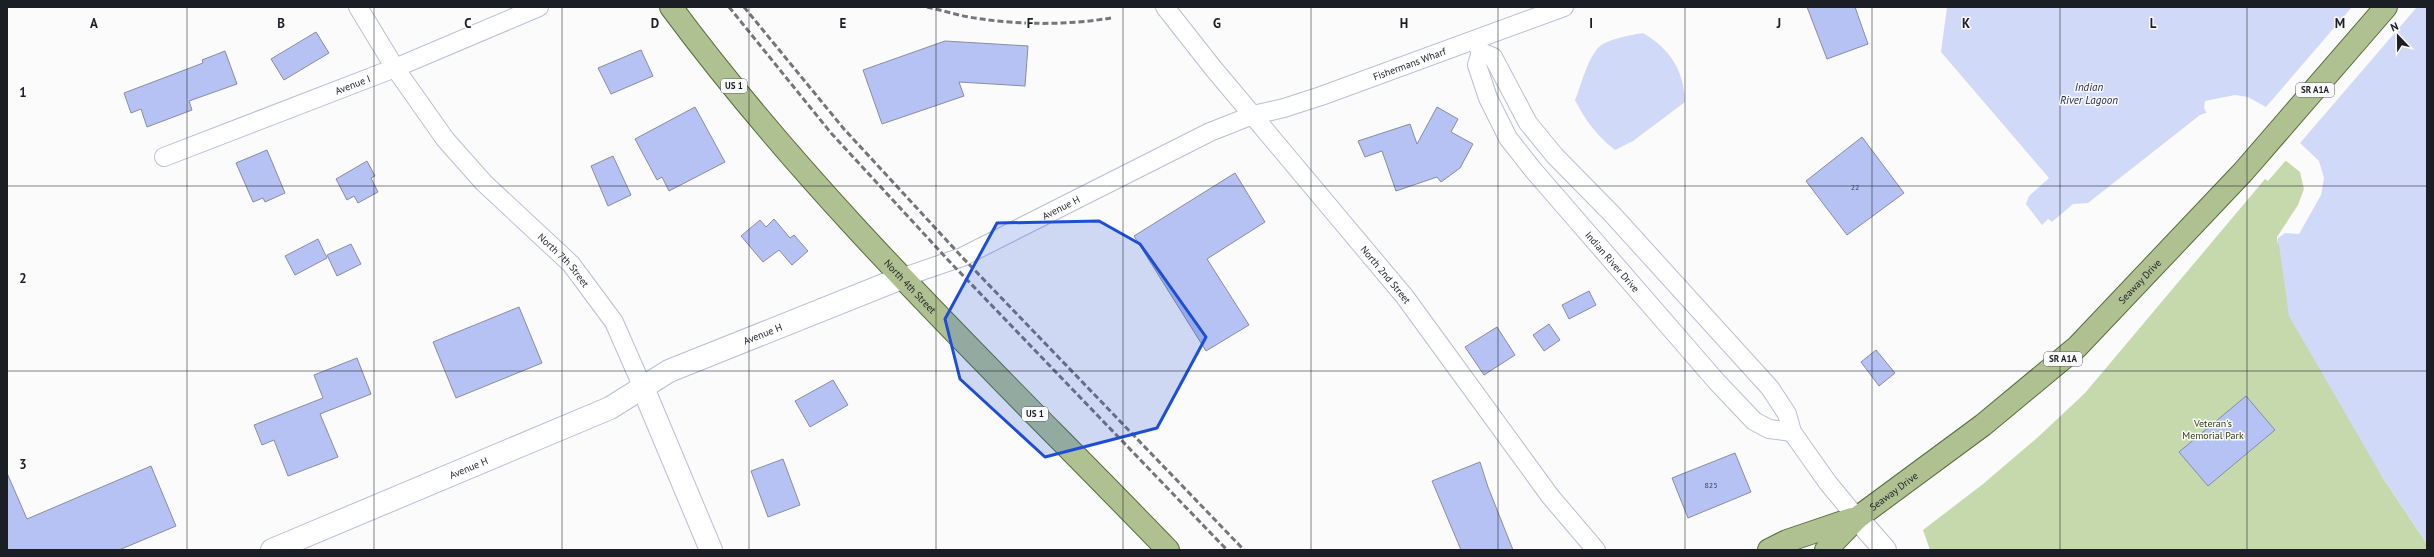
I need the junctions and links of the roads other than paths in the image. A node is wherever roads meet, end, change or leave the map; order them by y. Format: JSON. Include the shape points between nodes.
{"nodes":[{"id":1,"x":358,"y":7,"type":"edge"},
{"id":2,"x":538,"y":7,"type":"edge"},
{"id":3,"x":671,"y":7,"type":"edge"},
{"id":4,"x":1165,"y":7,"type":"edge"},
{"id":5,"x":1564,"y":7,"type":"edge"},
{"id":6,"x":2386,"y":7,"type":"edge"},
{"id":7,"x":1478,"y":46,"type":"junction"},
{"id":8,"x":394,"y":68,"type":"junction"},
{"id":9,"x":1253,"y":115,"type":"junction"},
{"id":10,"x":164,"y":157,"type":"dead end"},
{"id":11,"x":904,"y":278,"type":"junction"},
{"id":12,"x":643,"y":388,"type":"junction"},
{"id":13,"x":1792,"y":432,"type":"junction"},
{"id":14,"x":1857,"y":518,"type":"junction"},
{"id":15,"x":272,"y":550,"type":"edge"},
{"id":16,"x":711,"y":550,"type":"edge"},
{"id":17,"x":1168,"y":550,"type":"edge"},
{"id":18,"x":1596,"y":550,"type":"edge"},
{"id":19,"x":1769,"y":550,"type":"edge"},
{"id":20,"x":1826,"y":550,"type":"edge"},
{"id":21,"x":1885,"y":550,"type":"edge"}],
"edges":[{"from":1,"to":8,"type":"street","name":"North 7th Street"},
{"from":2,"to":8,"type":"street","name":"Avenue I"},
{"from":3,"to":11,"type":"main road","name":"North 4th Street","number":"US 1","via":[[830,201]]},
{"from":4,"to":9,"type":"street","name":"North 2nd Street"},
{"from":5,"to":7,"type":"street","name":"Fishermans Wharf"},
{"from":6,"to":14,"type":"main road","name":"Seaway Drive","number":"SR A1A","via":[[2243,172],[2077,347],[1983,424]]},
{"from":7,"to":9,"type":"street","name":"Fishermans Wharf","via":[[1284,108]]},
{"from":7,"to":13,"type":"street","via":[[1493,57],[1528,123],[1555,156],[1612,214],[1770,388],[1787,414]]},
{"from":7,"to":13,"type":"street","name":"Indian River Drive","via":[[1477,65],[1488,98],[1508,138],[1534,171],[1717,382],[1754,421],[1769,429]]},
{"from":8,"to":10,"type":"street","name":"Avenue I"},
{"from":8,"to":12,"type":"street","name":"North 7th Street","via":[[445,139],[484,183],[570,264],[614,322]]},
{"from":9,"to":11,"type":"street","name":"Avenue H","via":[[1210,132],[962,256]]},
{"from":9,"to":18,"type":"street","name":"North 2nd Street","via":[[1405,297],[1550,496]]},
{"from":11,"to":12,"type":"street","name":"Avenue H","via":[[669,371]]},
{"from":11,"to":17,"type":"main road","name":"North 4th Street","number":"US 1"},
{"from":12,"to":15,"type":"street","name":"Avenue H","via":[[610,408]]},
{"from":12,"to":16,"type":"street","name":"North 7th Street"},
{"from":13,"to":14,"type":"street","via":[[1828,483]]},
{"from":14,"to":19,"type":"main road","name":"Seaway Drive","number":"SR A1A","via":[[1787,541]]},
{"from":14,"to":20,"type":"main road","name":"Seaway Drive","number":"SR A1A"},
{"from":14,"to":21,"type":"street"}]}
